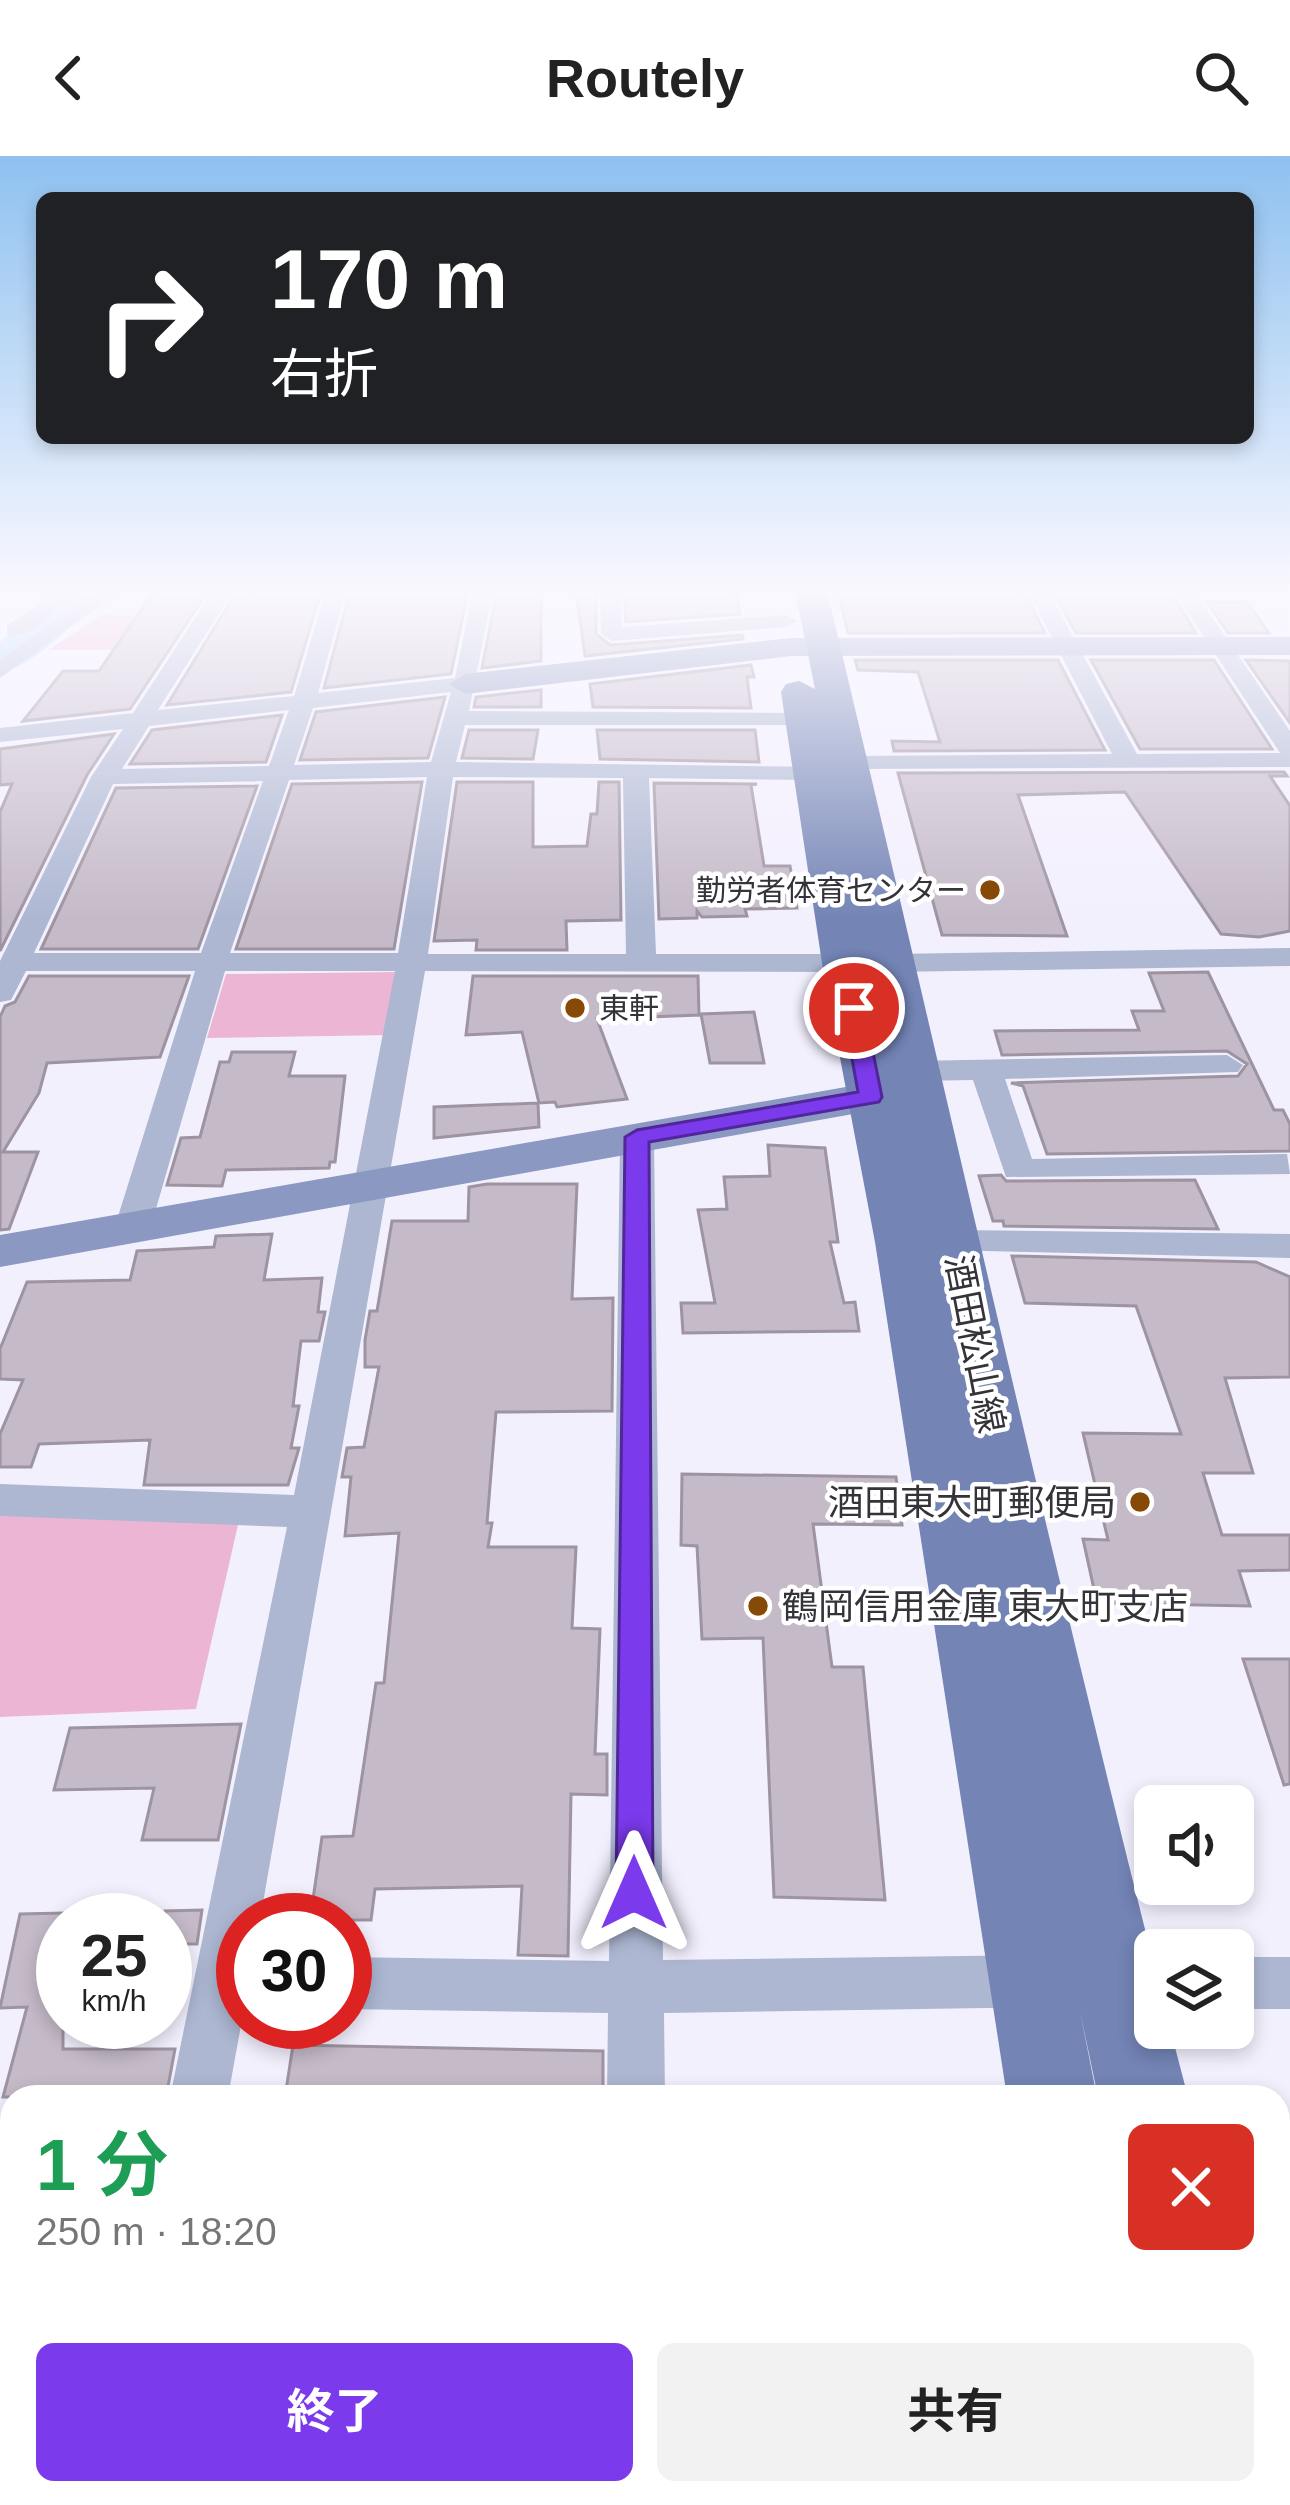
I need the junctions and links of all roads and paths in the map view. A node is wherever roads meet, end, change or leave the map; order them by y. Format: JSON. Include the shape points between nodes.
{"nodes":[{"id":1,"x":304,"y":700,"type":"edge"},
{"id":2,"x":156,"y":701,"type":"edge"},
{"id":3,"x":298,"y":701,"type":"edge"},
{"id":4,"x":460,"y":701,"type":"edge"},
{"id":5,"x":802,"y":701,"type":"edge"},
{"id":6,"x":815,"y":701,"type":"edge"},
{"id":7,"x":1097,"y":701,"type":"edge"},
{"id":8,"x":1257,"y":701,"type":"edge"},
{"id":9,"x":146,"y":717,"type":"junction"},
{"id":10,"x":455,"y":718,"type":"junction"},
{"id":11,"x":803,"y":718,"type":"junction"},
{"id":12,"x":0,"y":735,"type":"edge"},
{"id":13,"x":1290,"y":749,"type":"edge"},
{"id":14,"x":1290,"y":760,"type":"edge"},
{"id":15,"x":1128,"y":761,"type":"junction"},
{"id":16,"x":832,"y":768,"type":"junction"},
{"id":17,"x":441,"y":769,"type":"junction"},
{"id":18,"x":635,"y":773,"type":"junction"},
{"id":19,"x":275,"y":776,"type":"junction"},
{"id":20,"x":104,"y":777,"type":"junction"},
{"id":21,"x":1290,"y":957,"type":"edge"},
{"id":22,"x":213,"y":960,"type":"junction"},
{"id":23,"x":412,"y":961,"type":"junction"},
{"id":24,"x":641,"y":961,"type":"junction"},
{"id":25,"x":14,"y":962,"type":"junction"},
{"id":26,"x":868,"y":963,"type":"junction"},
{"id":27,"x":0,"y":993,"type":"edge"},
{"id":28,"x":1227,"y":1064,"type":"dead end"},
{"id":29,"x":986,"y":1070,"type":"junction"},
{"id":30,"x":893,"y":1084,"type":"junction"},
{"id":31,"x":637,"y":1137,"type":"junction"},
{"id":32,"x":1287,"y":1164,"type":"edge"},
{"id":33,"x":370,"y":1183,"type":"junction"},
{"id":34,"x":133,"y":1226,"type":"junction"},
{"id":35,"x":955,"y":1242,"type":"junction"},
{"id":36,"x":0,"y":1251,"type":"edge"},
{"id":37,"x":1286,"y":1255,"type":"edge"},
{"id":38,"x":0,"y":1500,"type":"edge"},
{"id":39,"x":312,"y":1512,"type":"junction"},
{"id":40,"x":245,"y":1893,"type":"edge"},
{"id":41,"x":1134,"y":1975,"type":"edge"},
{"id":42,"x":1031,"y":1981,"type":"junction"},
{"id":43,"x":1134,"y":1982,"type":"edge"},
{"id":44,"x":372,"y":1983,"type":"edge"},
{"id":45,"x":1254,"y":1983,"type":"edge"},
{"id":46,"x":1290,"y":1983,"type":"edge"},
{"id":47,"x":634,"y":1987,"type":"junction"},
{"id":48,"x":216,"y":2033,"type":"edge"},
{"id":49,"x":1140,"y":2049,"type":"edge"},
{"id":50,"x":202,"y":2085,"type":"edge"},
{"id":51,"x":636,"y":2085,"type":"edge"},
{"id":52,"x":1050,"y":2085,"type":"edge"},
{"id":53,"x":1142,"y":2085,"type":"edge"}],
"edges":[{"from":1,"to":19,"type":"street"},
{"from":2,"to":9,"type":"street"},
{"from":3,"to":9,"type":"street"},
{"from":4,"to":10,"type":"street"},
{"from":5,"to":11,"type":"main road","name":"酒田松山線"},
{"from":6,"to":16,"type":"main road","name":"酒田松山線"},
{"from":7,"to":15,"type":"street"},
{"from":8,"to":13,"type":"street"},
{"from":9,"to":12,"type":"street"},
{"from":9,"to":20,"type":"street"},
{"from":10,"to":11,"type":"street"},
{"from":10,"to":17,"type":"street"},
{"from":11,"to":16,"type":"main road","name":"酒田松山線"},
{"from":14,"to":15,"type":"street"},
{"from":15,"to":16,"type":"street"},
{"from":16,"to":18,"type":"street"},
{"from":16,"to":26,"type":"main road","name":"酒田松山線"},
{"from":17,"to":18,"type":"street"},
{"from":17,"to":19,"type":"street"},
{"from":17,"to":23,"type":"street"},
{"from":18,"to":24,"type":"street"},
{"from":19,"to":20,"type":"street"},
{"from":19,"to":22,"type":"street"},
{"from":20,"to":25,"type":"street"},
{"from":21,"to":26,"type":"street"},
{"from":22,"to":23,"type":"street"},
{"from":22,"to":25,"type":"street"},
{"from":22,"to":34,"type":"street"},
{"from":23,"to":24,"type":"street"},
{"from":23,"to":33,"type":"street"},
{"from":24,"to":26,"type":"street"},
{"from":25,"to":27,"type":"street"},
{"from":26,"to":30,"type":"main road","name":"酒田松山線"},
{"from":28,"to":29,"type":"street"},
{"from":29,"to":30,"type":"street"},
{"from":29,"to":32,"type":"street","via":[[1018,1170]]},
{"from":30,"to":31,"type":"street"},
{"from":30,"to":35,"type":"main road","name":"酒田松山線"},
{"from":30,"to":42,"type":"main road","name":"酒田松山線","via":[[908,1265]]},
{"from":31,"to":33,"type":"street"},
{"from":31,"to":47,"type":"street"},
{"from":33,"to":34,"type":"street"},
{"from":33,"to":39,"type":"street"},
{"from":34,"to":36,"type":"street"},
{"from":35,"to":37,"type":"street"},
{"from":35,"to":41,"type":"main road","name":"酒田松山線","via":[[1026,1598]]},
{"from":38,"to":39,"type":"street"},
{"from":39,"to":40,"type":"street"},
{"from":42,"to":43,"type":"street"},
{"from":42,"to":47,"type":"street"},
{"from":42,"to":52,"type":"main road","name":"酒田松山線"},
{"from":44,"to":47,"type":"street"},
{"from":45,"to":46,"type":"street"},
{"from":47,"to":51,"type":"street"},
{"from":48,"to":50,"type":"street"},
{"from":49,"to":53,"type":"main road","name":"酒田松山線"}]}
